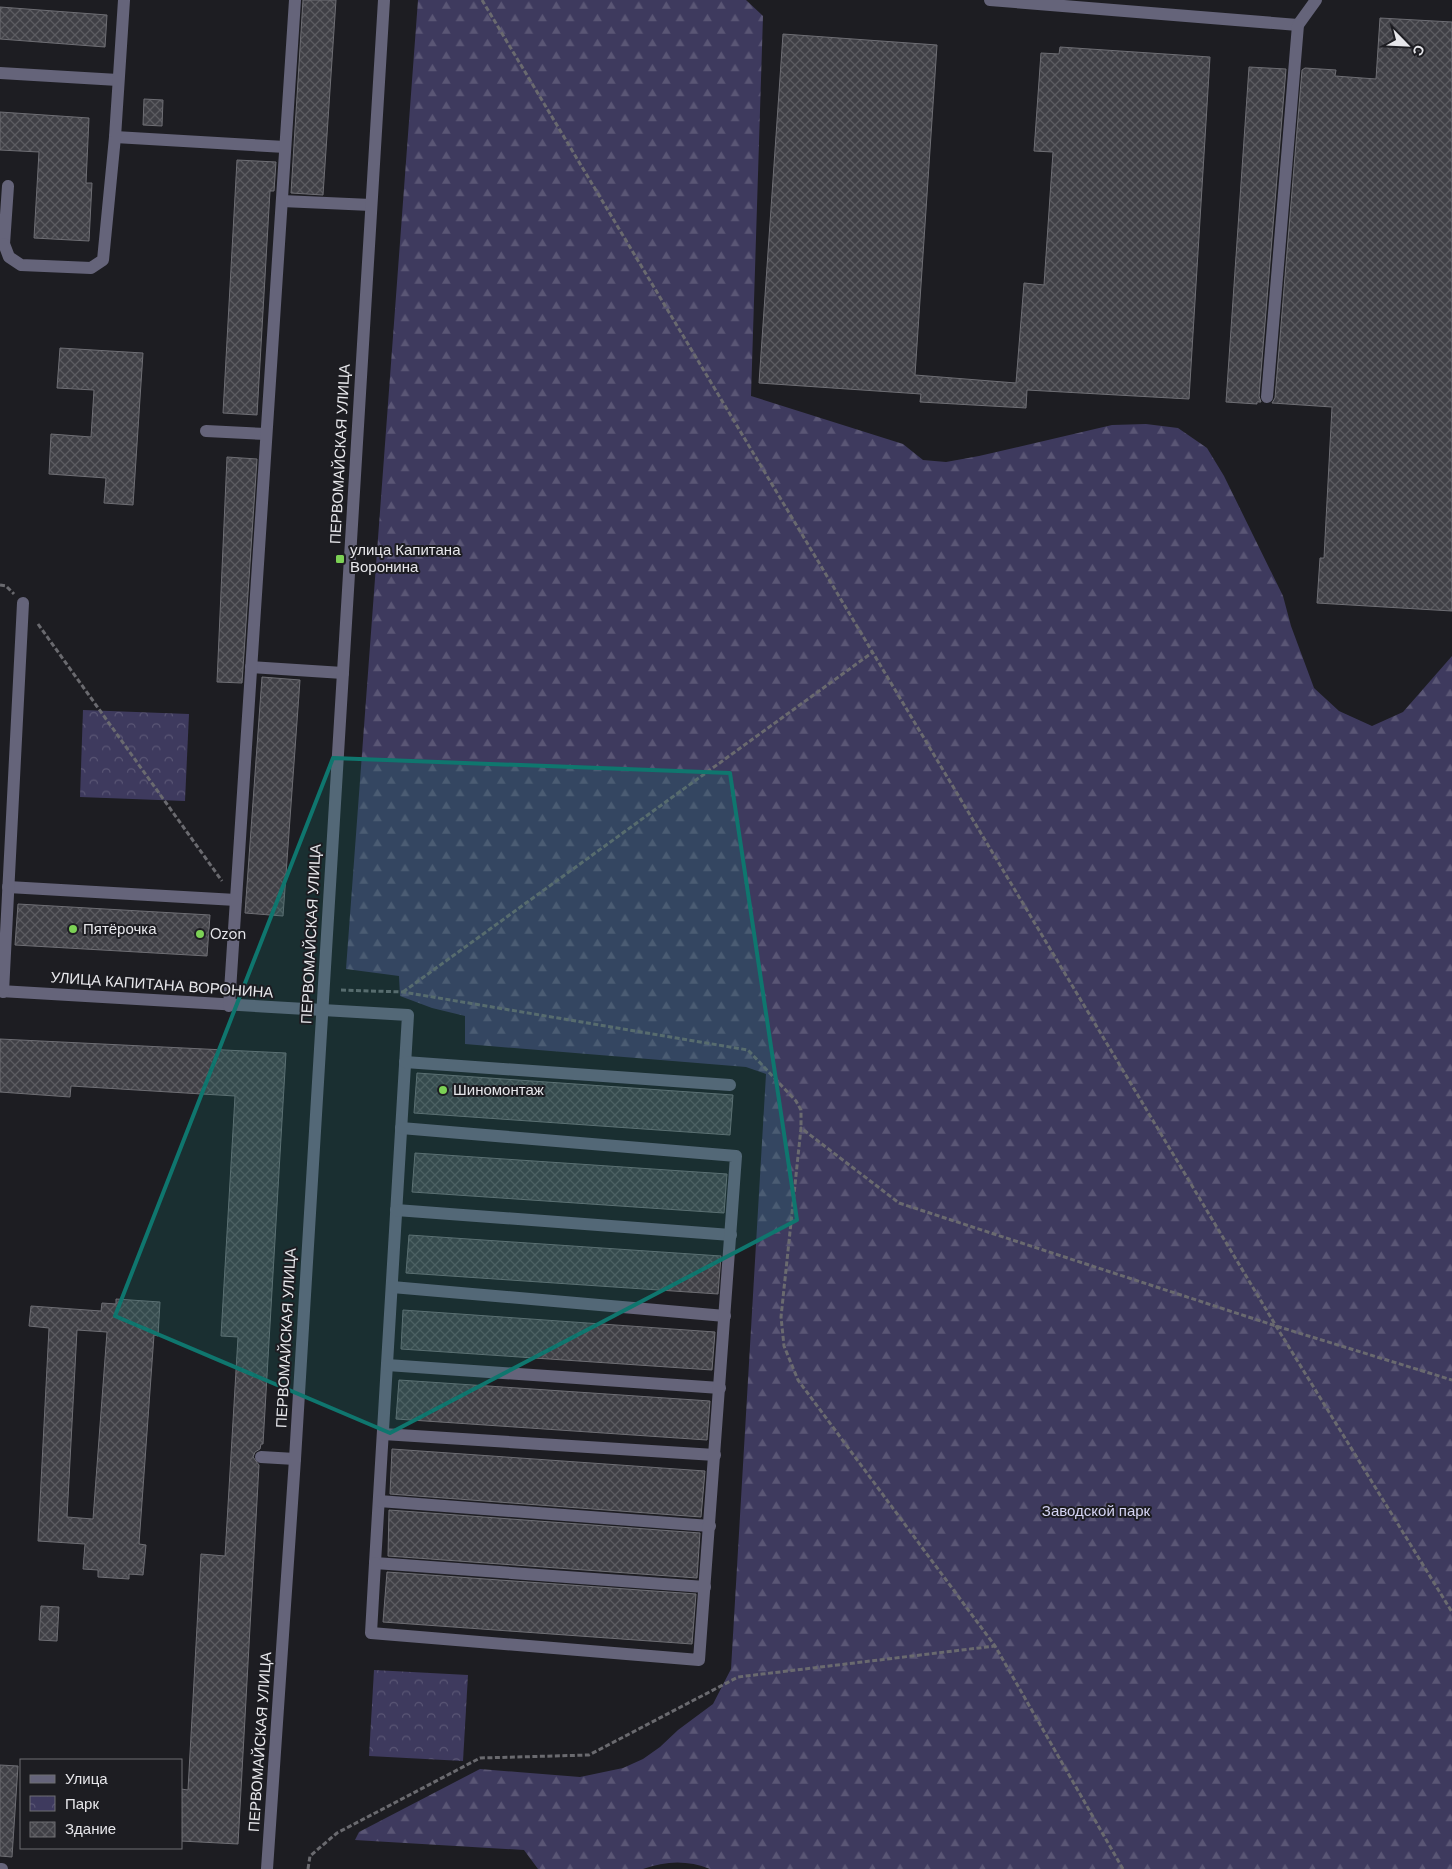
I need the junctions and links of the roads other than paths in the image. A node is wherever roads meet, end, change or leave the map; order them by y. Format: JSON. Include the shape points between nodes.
{"nodes":[{"id":1,"x":124,"y":0,"type":"edge"},
{"id":2,"x":295,"y":0,"type":"edge"},
{"id":3,"x":384,"y":0,"type":"edge"},
{"id":4,"x":990,"y":0,"type":"edge"},
{"id":5,"x":1316,"y":0,"type":"edge"},
{"id":6,"x":1298,"y":25,"type":"junction"},
{"id":7,"x":0,"y":73,"type":"edge"},
{"id":8,"x":118,"y":80,"type":"junction"},
{"id":9,"x":115,"y":137,"type":"junction"},
{"id":10,"x":285,"y":147,"type":"junction"},
{"id":11,"x":8,"y":186,"type":"dead end"},
{"id":12,"x":282,"y":201,"type":"junction"},
{"id":13,"x":371,"y":205,"type":"junction"},
{"id":14,"x":2,"y":244,"type":"edge"},
{"id":15,"x":1267,"y":397,"type":"dead end"},
{"id":16,"x":206,"y":431,"type":"dead end"},
{"id":17,"x":266,"y":434,"type":"junction"},
{"id":18,"x":23,"y":603,"type":"road end"},
{"id":19,"x":251,"y":667,"type":"junction"},
{"id":20,"x":343,"y":674,"type":"junction"},
{"id":21,"x":8,"y":887,"type":"junction"},
{"id":22,"x":236,"y":900,"type":"junction"},
{"id":23,"x":2,"y":992,"type":"edge"},
{"id":24,"x":229,"y":1006,"type":"junction"},
{"id":25,"x":322,"y":1012,"type":"junction"},
{"id":26,"x":405,"y":1062,"type":"junction"},
{"id":27,"x":730,"y":1085,"type":"dead end"},
{"id":28,"x":401,"y":1128,"type":"junction"},
{"id":29,"x":396,"y":1210,"type":"junction"},
{"id":30,"x":731,"y":1235,"type":"junction"},
{"id":31,"x":392,"y":1286,"type":"junction"},
{"id":32,"x":725,"y":1316,"type":"junction"},
{"id":33,"x":387,"y":1365,"type":"junction"},
{"id":34,"x":720,"y":1388,"type":"junction"},
{"id":35,"x":383,"y":1434,"type":"junction"},
{"id":36,"x":715,"y":1455,"type":"junction"},
{"id":37,"x":261,"y":1457,"type":"dead end"},
{"id":38,"x":295,"y":1459,"type":"junction"},
{"id":39,"x":379,"y":1501,"type":"junction"},
{"id":40,"x":710,"y":1526,"type":"junction"},
{"id":41,"x":375,"y":1562,"type":"junction"},
{"id":42,"x":705,"y":1588,"type":"junction"},
{"id":43,"x":267,"y":1869,"type":"edge"}],
"edges":[{"from":1,"to":8,"type":"street"},
{"from":2,"to":10,"type":"street"},
{"from":3,"to":13,"type":"street","name":"ПЕРВОМАЙСКАЯ УЛИЦА"},
{"from":4,"to":6,"type":"street"},
{"from":5,"to":6,"type":"street"},
{"from":6,"to":15,"type":"street"},
{"from":7,"to":8,"type":"street"},
{"from":8,"to":9,"type":"street"},
{"from":9,"to":10,"type":"street"},
{"from":9,"to":14,"type":"street","via":[[103,260],[91,268],[21,264],[9,257]]},
{"from":10,"to":12,"type":"street"},
{"from":11,"to":14,"type":"street"},
{"from":12,"to":13,"type":"street"},
{"from":12,"to":17,"type":"street"},
{"from":13,"to":20,"type":"street","name":"ПЕРВОМАЙСКАЯ УЛИЦА"},
{"from":16,"to":17,"type":"street"},
{"from":17,"to":19,"type":"street"},
{"from":18,"to":21,"type":"street"},
{"from":19,"to":20,"type":"street"},
{"from":19,"to":22,"type":"street"},
{"from":20,"to":25,"type":"street","name":"ПЕРВОМАЙСКАЯ УЛИЦА"},
{"from":21,"to":22,"type":"street"},
{"from":21,"to":23,"type":"street"},
{"from":22,"to":24,"type":"street"},
{"from":23,"to":24,"type":"street","name":"УЛИЦА КАПИТАНА ВОРОНИНА"},
{"from":24,"to":25,"type":"street","name":"УЛИЦА КАПИТАНА ВОРОНИНА"},
{"from":25,"to":26,"type":"street","name":"УЛИЦА КАПИТАНА ВОРОНИНА","via":[[408,1015]]},
{"from":25,"to":38,"type":"street","name":"ПЕРВОМАЙСКАЯ УЛИЦА"},
{"from":26,"to":27,"type":"street"},
{"from":26,"to":28,"type":"street"},
{"from":28,"to":29,"type":"street"},
{"from":28,"to":30,"type":"street","via":[[736,1156]]},
{"from":29,"to":30,"type":"street"},
{"from":29,"to":31,"type":"street"},
{"from":30,"to":32,"type":"street"},
{"from":31,"to":32,"type":"street"},
{"from":31,"to":33,"type":"street"},
{"from":32,"to":34,"type":"street"},
{"from":33,"to":34,"type":"street"},
{"from":33,"to":35,"type":"street"},
{"from":34,"to":36,"type":"street"},
{"from":35,"to":36,"type":"street"},
{"from":35,"to":39,"type":"street"},
{"from":36,"to":40,"type":"street"},
{"from":37,"to":38,"type":"street"},
{"from":38,"to":43,"type":"street","name":"ПЕРВОМАЙСКАЯ УЛИЦА"},
{"from":39,"to":40,"type":"street"},
{"from":39,"to":41,"type":"street"},
{"from":40,"to":42,"type":"street"},
{"from":41,"to":42,"type":"street"},
{"from":41,"to":42,"type":"street","via":[[371,1633],[699,1660]]}]}
